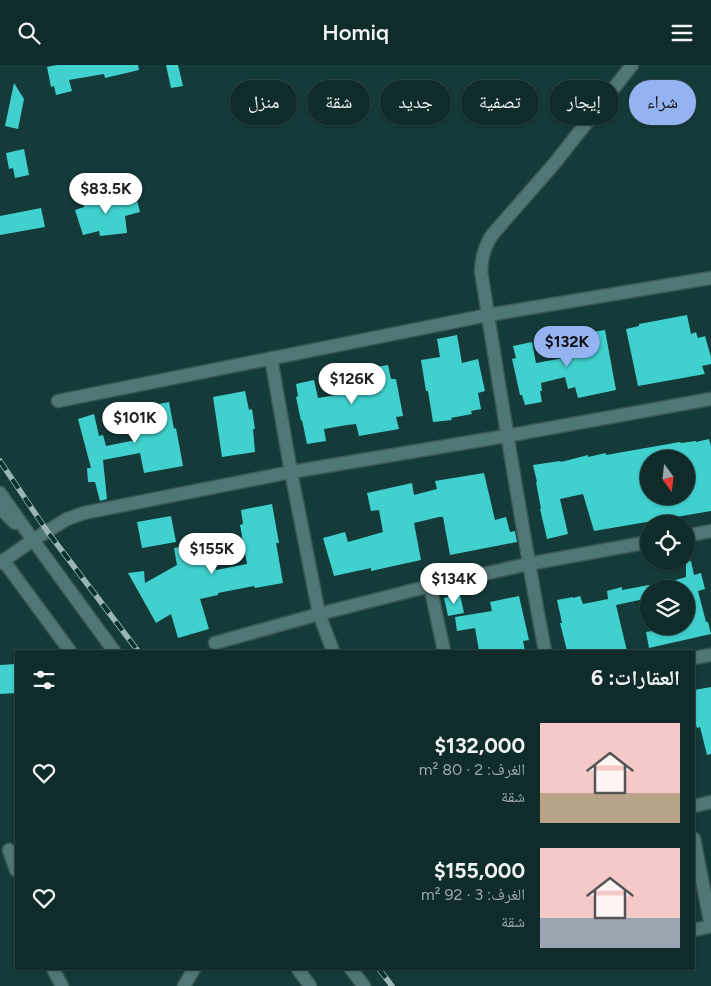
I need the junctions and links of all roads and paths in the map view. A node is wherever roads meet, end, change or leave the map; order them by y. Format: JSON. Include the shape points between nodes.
{"nodes":[{"id":1,"x":632,"y":65,"type":"edge"},
{"id":2,"x":711,"y":277,"type":"edge"},
{"id":3,"x":488,"y":315,"type":"junction"},
{"id":4,"x":271,"y":358,"type":"junction"},
{"id":5,"x":711,"y":399,"type":"edge"},
{"id":6,"x":58,"y":401,"type":"dead end"},
{"id":7,"x":506,"y":436,"type":"junction"},
{"id":8,"x":291,"y":472,"type":"junction"},
{"id":9,"x":0,"y":493,"type":"edge"},
{"id":10,"x":0,"y":509,"type":"edge"},
{"id":11,"x":711,"y":531,"type":"edge"},
{"id":12,"x":695,"y":534,"type":"edge"},
{"id":13,"x":31,"y":537,"type":"junction"},
{"id":14,"x":640,"y":544,"type":"edge"},
{"id":15,"x":2,"y":562,"type":"edge"},
{"id":16,"x":528,"y":565,"type":"junction"},
{"id":17,"x":430,"y":586,"type":"junction"},
{"id":18,"x":319,"y":614,"type":"junction"},
{"id":19,"x":215,"y":643,"type":"dead end"},
{"id":20,"x":69,"y":650,"type":"edge"},
{"id":21,"x":113,"y":650,"type":"edge"},
{"id":22,"x":333,"y":650,"type":"edge"},
{"id":23,"x":444,"y":650,"type":"edge"},
{"id":24,"x":545,"y":650,"type":"edge"},
{"id":25,"x":711,"y":655,"type":"edge"},
{"id":26,"x":695,"y":658,"type":"edge"},
{"id":27,"x":711,"y":803,"type":"edge"},
{"id":28,"x":695,"y":805,"type":"edge"},
{"id":29,"x":695,"y":844,"type":"edge"},
{"id":30,"x":8,"y":850,"type":"edge"},
{"id":31,"x":15,"y":868,"type":"edge"},
{"id":32,"x":711,"y":926,"type":"edge"},
{"id":33,"x":695,"y":930,"type":"edge"},
{"id":34,"x":54,"y":970,"type":"edge"},
{"id":35,"x":193,"y":970,"type":"edge"},
{"id":36,"x":299,"y":970,"type":"edge"},
{"id":37,"x":353,"y":970,"type":"edge"},
{"id":38,"x":62,"y":986,"type":"edge"},
{"id":39,"x":184,"y":986,"type":"edge"},
{"id":40,"x":310,"y":986,"type":"edge"},
{"id":41,"x":364,"y":986,"type":"edge"}],
"edges":[{"from":1,"to":3,"type":"street","via":[[485,246],[481,271]]},
{"from":2,"to":3,"type":"street"},
{"from":3,"to":4,"type":"street"},
{"from":3,"to":7,"type":"street"},
{"from":4,"to":6,"type":"street"},
{"from":4,"to":8,"type":"street"},
{"from":5,"to":7,"type":"street"},
{"from":7,"to":8,"type":"street"},
{"from":7,"to":16,"type":"street"},
{"from":8,"to":13,"type":"street","via":[[84,513]]},
{"from":8,"to":18,"type":"street"},
{"from":9,"to":13,"type":"street"},
{"from":10,"to":13,"type":"street"},
{"from":11,"to":12,"type":"street"},
{"from":13,"to":15,"type":"street"},
{"from":13,"to":21,"type":"street"},
{"from":14,"to":16,"type":"street"},
{"from":15,"to":20,"type":"street"},
{"from":16,"to":17,"type":"street"},
{"from":16,"to":24,"type":"street"},
{"from":17,"to":18,"type":"street"},
{"from":17,"to":23,"type":"street"},
{"from":18,"to":19,"type":"street"},
{"from":18,"to":22,"type":"street"},
{"from":25,"to":26,"type":"street"},
{"from":27,"to":28,"type":"street"},
{"from":29,"to":32,"type":"street"},
{"from":30,"to":31,"type":"street"},
{"from":32,"to":33,"type":"street"},
{"from":34,"to":38,"type":"street"},
{"from":35,"to":39,"type":"street"},
{"from":36,"to":40,"type":"street"},
{"from":37,"to":41,"type":"street"}]}
